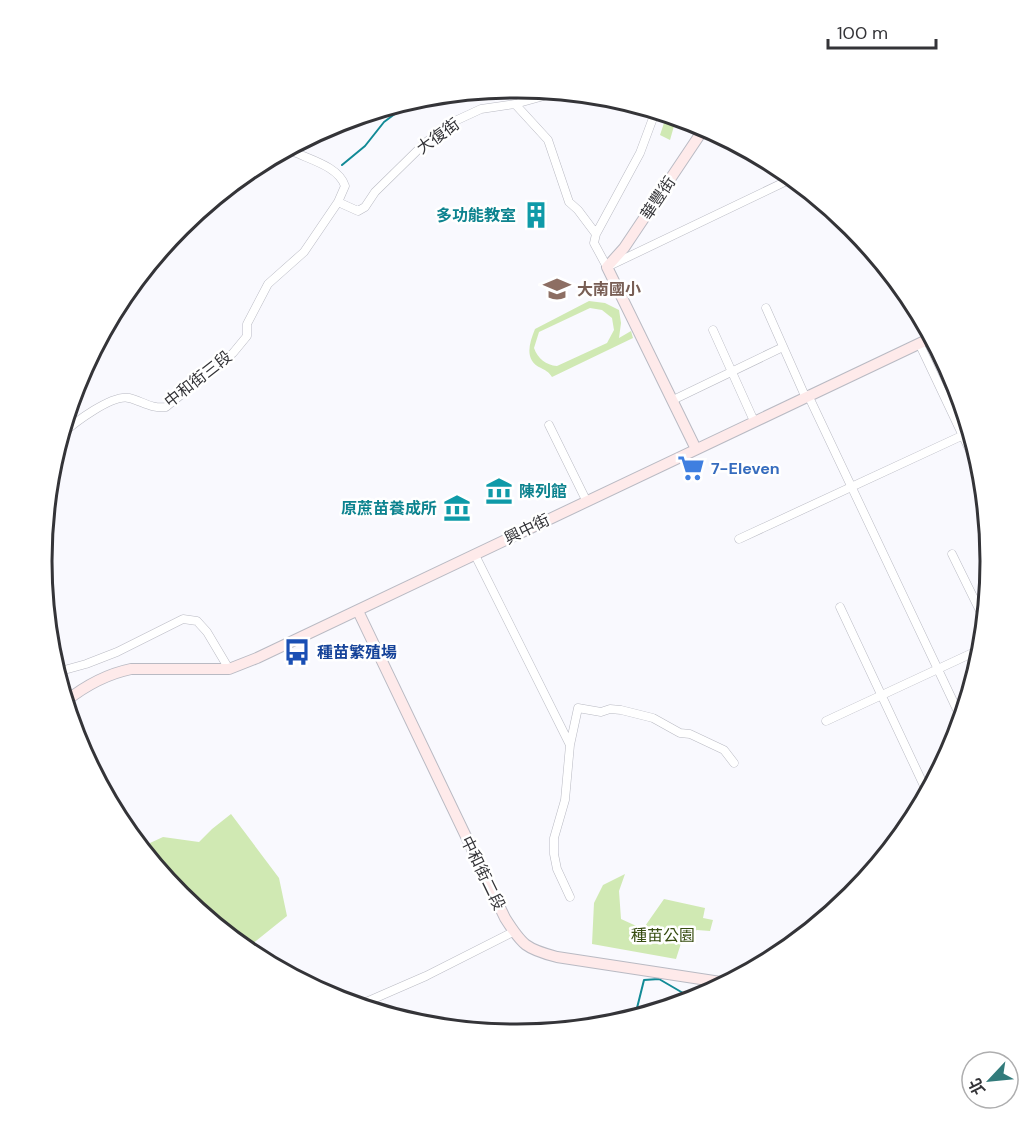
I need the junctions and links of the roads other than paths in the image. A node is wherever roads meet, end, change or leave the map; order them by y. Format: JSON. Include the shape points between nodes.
{"nodes":[{"id":1,"x":538,"y":98,"type":"edge"},
{"id":2,"x":515,"y":104,"type":"junction"},
{"id":3,"x":653,"y":118,"type":"edge"},
{"id":4,"x":699,"y":136,"type":"edge"},
{"id":5,"x":296,"y":153,"type":"edge"},
{"id":6,"x":783,"y":183,"type":"edge"},
{"id":7,"x":338,"y":202,"type":"junction"},
{"id":8,"x":596,"y":234,"type":"junction"},
{"id":9,"x":607,"y":267,"type":"junction"},
{"id":10,"x":766,"y":308,"type":"dead end"},
{"id":11,"x":714,"y":330,"type":"dead end"},
{"id":12,"x":924,"y":341,"type":"edge"},
{"id":13,"x":919,"y":343,"type":"junction"},
{"id":14,"x":783,"y":347,"type":"junction"},
{"id":15,"x":732,"y":372,"type":"junction"},
{"id":16,"x":806,"y":396,"type":"junction"},
{"id":17,"x":673,"y":400,"type":"junction"},
{"id":18,"x":955,"y":412,"type":"edge"},
{"id":19,"x":754,"y":421,"type":"junction"},
{"id":20,"x":549,"y":425,"type":"dead end"},
{"id":21,"x":73,"y":426,"type":"edge"},
{"id":22,"x":962,"y":435,"type":"edge"},
{"id":23,"x":696,"y":449,"type":"junction"},
{"id":24,"x":851,"y":487,"type":"junction"},
{"id":25,"x":586,"y":500,"type":"junction"},
{"id":26,"x":739,"y":539,"type":"dead end"},
{"id":27,"x":952,"y":554,"type":"dead end"},
{"id":28,"x":475,"y":555,"type":"junction"},
{"id":29,"x":978,"y":606,"type":"edge"},
{"id":30,"x":840,"y":607,"type":"dead end"},
{"id":31,"x":358,"y":611,"type":"junction"},
{"id":32,"x":970,"y":655,"type":"edge"},
{"id":33,"x":229,"y":669,"type":"junction"},
{"id":34,"x":65,"y":670,"type":"edge"},
{"id":35,"x":938,"y":670,"type":"junction"},
{"id":36,"x":882,"y":696,"type":"junction"},
{"id":37,"x":73,"y":697,"type":"edge"},
{"id":38,"x":956,"y":707,"type":"edge"},
{"id":39,"x":826,"y":721,"type":"dead end"},
{"id":40,"x":570,"y":745,"type":"junction"},
{"id":41,"x":734,"y":763,"type":"dead end"},
{"id":42,"x":923,"y":782,"type":"edge"},
{"id":43,"x":570,"y":897,"type":"dead end"},
{"id":44,"x":513,"y":932,"type":"junction"},
{"id":45,"x":712,"y":981,"type":"edge"},
{"id":46,"x":369,"y":1001,"type":"edge"}],
"edges":[{"from":1,"to":2,"type":"street","name":"大復街"},
{"from":2,"to":7,"type":"street","name":"大復街","via":[[482,109],[455,121],[401,165],[358,211]]},
{"from":2,"to":8,"type":"street","via":[[548,140],[569,202]]},
{"from":3,"to":8,"type":"street","via":[[640,153]]},
{"from":4,"to":9,"type":"street","name":"華豐街"},
{"from":5,"to":7,"type":"street","via":[[342,178],[345,186]]},
{"from":6,"to":9,"type":"street"},
{"from":7,"to":21,"type":"street","name":"中和街三段","via":[[304,252],[268,284],[247,324],[247,336],[233,353],[165,407],[117,399]]},
{"from":8,"to":9,"type":"street","via":[[594,243]]},
{"from":9,"to":17,"type":"street"},
{"from":10,"to":14,"type":"street"},
{"from":11,"to":15,"type":"street"},
{"from":12,"to":13,"type":"street","name":"興中街"},
{"from":13,"to":16,"type":"street","name":"興中街"},
{"from":13,"to":18,"type":"street"},
{"from":14,"to":15,"type":"street"},
{"from":14,"to":16,"type":"street"},
{"from":15,"to":17,"type":"street"},
{"from":15,"to":19,"type":"street"},
{"from":16,"to":19,"type":"street","name":"興中街"},
{"from":16,"to":24,"type":"street"},
{"from":17,"to":23,"type":"street"},
{"from":19,"to":23,"type":"street","name":"興中街"},
{"from":20,"to":25,"type":"street"},
{"from":22,"to":24,"type":"street"},
{"from":23,"to":25,"type":"street","name":"興中街"},
{"from":24,"to":26,"type":"street"},
{"from":24,"to":35,"type":"street"},
{"from":25,"to":28,"type":"street","name":"興中街"},
{"from":27,"to":29,"type":"street"},
{"from":28,"to":31,"type":"street","name":"興中街"},
{"from":28,"to":40,"type":"street"},
{"from":30,"to":36,"type":"street"},
{"from":31,"to":33,"type":"street"},
{"from":31,"to":44,"type":"street","name":"中和街二段"},
{"from":32,"to":35,"type":"street"},
{"from":33,"to":34,"type":"street","via":[[207,632],[196,621],[183,619],[117,652]]},
{"from":33,"to":37,"type":"street","via":[[131,669],[95,682]]},
{"from":35,"to":36,"type":"street"},
{"from":35,"to":38,"type":"street"},
{"from":36,"to":39,"type":"street"},
{"from":36,"to":42,"type":"street"},
{"from":40,"to":41,"type":"street","via":[[578,708],[601,712],[610,709],[635,712],[690,734],[724,750]]},
{"from":40,"to":43,"type":"street","via":[[565,800],[554,838],[557,868]]},
{"from":44,"to":45,"type":"street","name":"中和街二段","via":[[525,946],[557,957]]},
{"from":44,"to":46,"type":"street"}]}
